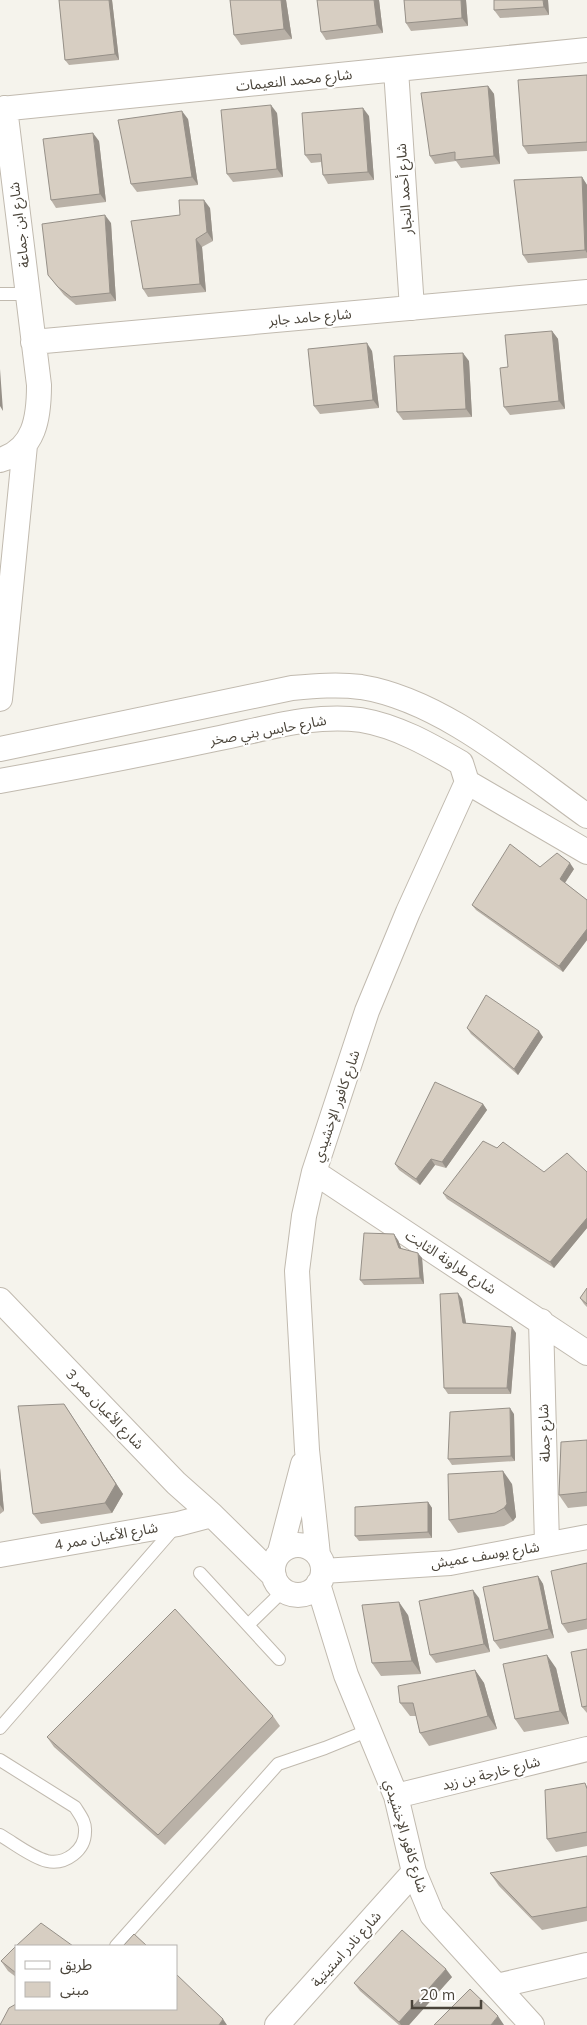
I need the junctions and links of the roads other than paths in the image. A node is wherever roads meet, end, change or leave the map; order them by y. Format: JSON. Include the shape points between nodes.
{"nodes":[{"id":1,"x":587,"y":50,"type":"edge"},
{"id":2,"x":396,"y":70,"type":"junction"},
{"id":3,"x":3,"y":108,"type":"edge"},
{"id":4,"x":587,"y":292,"type":"edge"},
{"id":5,"x":0,"y":294,"type":"edge"},
{"id":6,"x":27,"y":294,"type":"junction"},
{"id":7,"x":412,"y":308,"type":"junction"},
{"id":8,"x":33,"y":342,"type":"junction"},
{"id":9,"x":25,"y":445,"type":"junction"},
{"id":10,"x":0,"y":460,"type":"edge"},
{"id":11,"x":0,"y":699,"type":"edge"},
{"id":12,"x":0,"y":749,"type":"edge"},
{"id":13,"x":0,"y":781,"type":"edge"},
{"id":14,"x":467,"y":782,"type":"junction"},
{"id":15,"x":587,"y":816,"type":"edge"},
{"id":16,"x":587,"y":852,"type":"edge"},
{"id":17,"x":314,"y":1172,"type":"junction"},
{"id":18,"x":0,"y":1300,"type":"edge"},
{"id":19,"x":541,"y":1321,"type":"junction"},
{"id":20,"x":587,"y":1353,"type":"edge"},
{"id":21,"x":307,"y":1450,"type":"junction"},
{"id":22,"x":212,"y":1515,"type":"junction"},
{"id":23,"x":178,"y":1524,"type":"junction"},
{"id":24,"x":587,"y":1537,"type":"edge"},
{"id":25,"x":547,"y":1544,"type":"junction"},
{"id":26,"x":0,"y":1554,"type":"edge"},
{"id":27,"x":297,"y":1572,"type":"junction"},
{"id":28,"x":200,"y":1573,"type":"dead end"},
{"id":29,"x":248,"y":1625,"type":"junction"},
{"id":30,"x":279,"y":1659,"type":"dead end"},
{"id":31,"x":0,"y":1728,"type":"edge"},
{"id":32,"x":367,"y":1731,"type":"junction"},
{"id":33,"x":587,"y":1749,"type":"edge"},
{"id":34,"x":0,"y":1760,"type":"edge"},
{"id":35,"x":396,"y":1796,"type":"junction"},
{"id":36,"x":0,"y":1835,"type":"edge"},
{"id":37,"x":414,"y":1872,"type":"junction"},
{"id":38,"x":117,"y":1945,"type":"edge"},
{"id":39,"x":587,"y":1965,"type":"edge"},
{"id":40,"x":497,"y":1986,"type":"junction"},
{"id":41,"x":277,"y":2025,"type":"edge"},
{"id":42,"x":532,"y":2025,"type":"edge"}],
"edges":[{"from":1,"to":2,"type":"street","name":"شارع محمد النعيمات"},
{"from":2,"to":3,"type":"street","name":"شارع محمد النعيمات"},
{"from":2,"to":7,"type":"street","name":"شارع أحمد النجار"},
{"from":3,"to":6,"type":"street","name":"شارع ابن جماعة"},
{"from":4,"to":7,"type":"street","name":"شارع حامد جابر"},
{"from":5,"to":6,"type":"lane"},
{"from":6,"to":8,"type":"street","name":"شارع ابن جماعة"},
{"from":7,"to":8,"type":"street","name":"شارع حامد جابر"},
{"from":8,"to":9,"type":"street","name":"شارع ابن جماعة","via":[[39,409]]},
{"from":9,"to":10,"type":"street","via":[[13,456]]},
{"from":9,"to":11,"type":"street"},
{"from":12,"to":15,"type":"street","via":[[292,688],[326,685],[361,688],[400,698],[433,712],[475,736]]},
{"from":13,"to":14,"type":"street","name":"شارع حابس بني صخر","via":[[329,718],[361,720],[392,728],[427,744],[461,763]]},
{"from":14,"to":16,"type":"street"},
{"from":14,"to":17,"type":"street","name":"شارع كافور الإخشيدي","via":[[367,1011]]},
{"from":17,"to":19,"type":"street","name":"شارع طراونة الثابت"},
{"from":17,"to":21,"type":"street","name":"شارع كافور الإخشيدي","via":[[297,1271]]},
{"from":18,"to":22,"type":"street","name":"شارع الأعيان ممر 3","via":[[176,1483]]},
{"from":19,"to":20,"type":"street","name":"شارع طراونة الثابت"},
{"from":19,"to":25,"type":"street","name":"شارع جملة"},
{"from":21,"to":27,"type":"street","name":"شارع كافور الإخشيدي"},
{"from":21,"to":27,"type":"street","name":"شارع كافور الإخشيدي"},
{"from":22,"to":23,"type":"street","name":"شارع الأعيان ممر 4"},
{"from":22,"to":27,"type":"street","name":"شارع الأعيان ممر 3"},
{"from":23,"to":26,"type":"street","name":"شارع الأعيان ممر 4"},
{"from":23,"to":31,"type":"lane"},
{"from":24,"to":25,"type":"street","name":"شارع يوسف عميش"},
{"from":25,"to":27,"type":"street","name":"شارع يوسف عميش","via":[[450,1563]]},
{"from":27,"to":29,"type":"lane"},
{"from":27,"to":32,"type":"street","name":"شارع كافور الإخشيدي","via":[[346,1676]]},
{"from":28,"to":29,"type":"lane"},
{"from":29,"to":30,"type":"lane"},
{"from":32,"to":35,"type":"street","name":"شارع كافور الإخشيدي"},
{"from":32,"to":38,"type":"lane","via":[[278,1764]]},
{"from":33,"to":35,"type":"street","name":"شارع خارجة بن زيد"},
{"from":34,"to":36,"type":"lane","via":[[75,1807],[83,1818],[86,1831],[82,1844],[73,1855],[61,1861],[48,1861]]},
{"from":35,"to":37,"type":"street","name":"شارع كافور الإخشيدي"},
{"from":37,"to":40,"type":"street","name":"شارع كافور الإخشيدي","via":[[432,1915]]},
{"from":37,"to":41,"type":"street","name":"شارع نادر استيتية"},
{"from":39,"to":40,"type":"street"},
{"from":40,"to":42,"type":"street","name":"شارع كافور الإخشيدي"}]}
